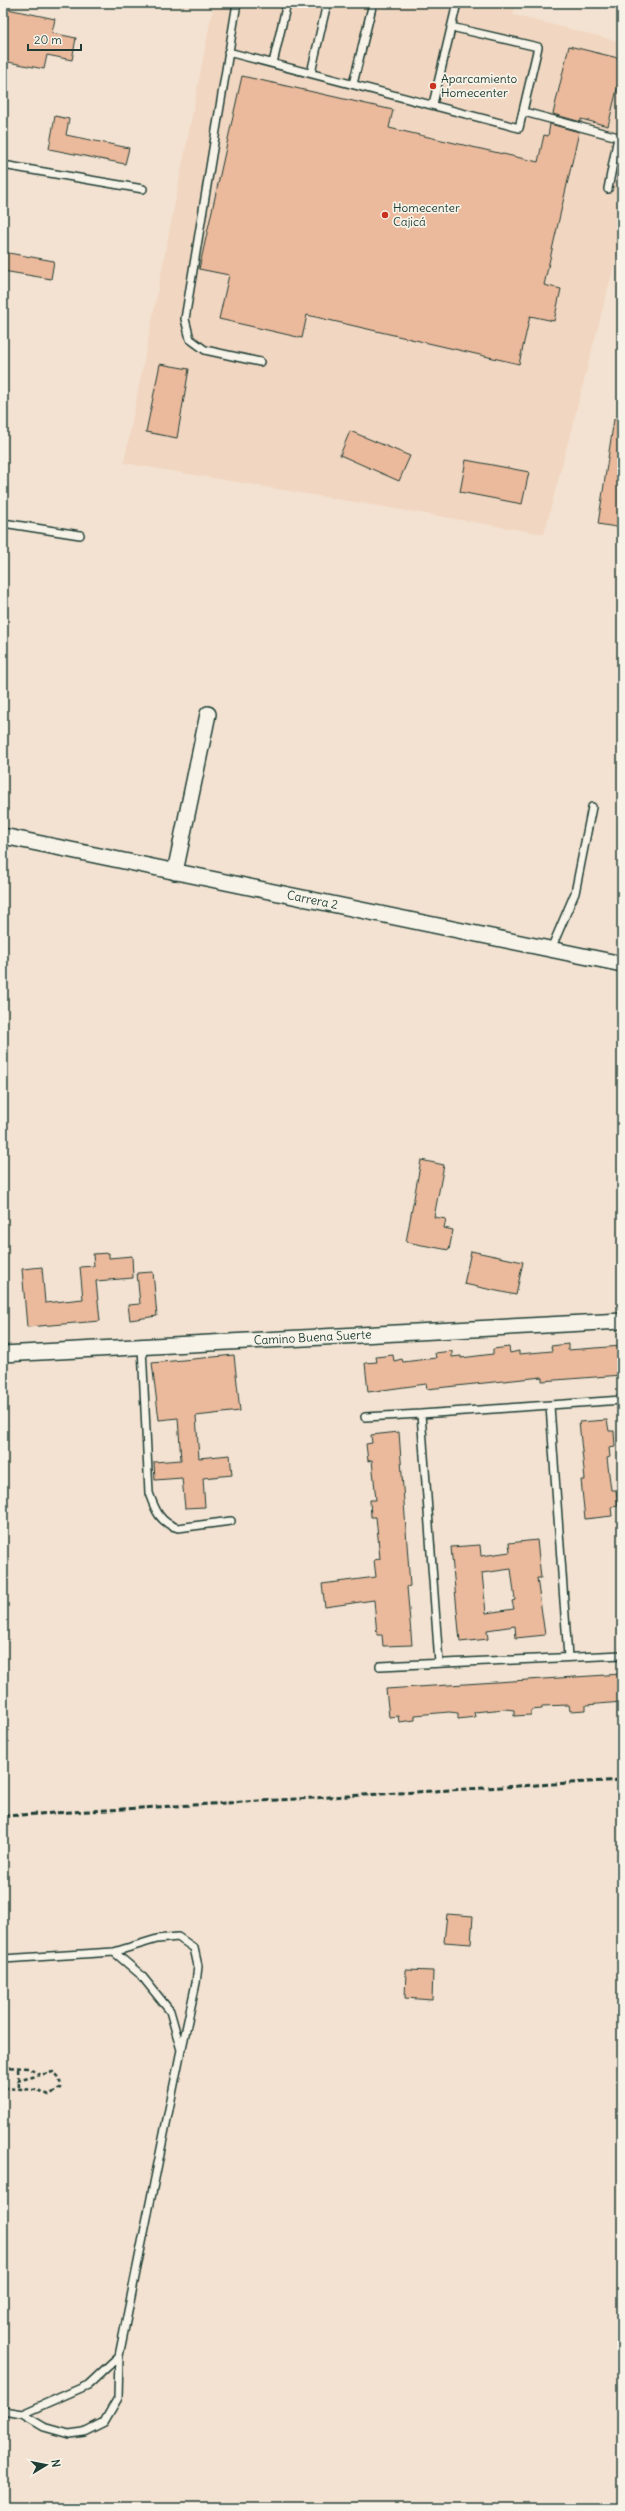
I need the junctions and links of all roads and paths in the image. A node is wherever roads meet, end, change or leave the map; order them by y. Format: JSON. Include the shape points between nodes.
{"nodes":[{"id":1,"x":237,"y":3,"type":"edge"},
{"id":2,"x":287,"y":3,"type":"edge"},
{"id":3,"x":327,"y":3,"type":"edge"},
{"id":4,"x":373,"y":3,"type":"edge"},
{"id":5,"x":457,"y":3,"type":"edge"},
{"id":6,"x":451,"y":27,"type":"junction"},
{"id":7,"x":228,"y":52,"type":"junction"},
{"id":8,"x":273,"y":63,"type":"junction"},
{"id":9,"x":311,"y":73,"type":"junction"},
{"id":10,"x":353,"y":84,"type":"junction"},
{"id":11,"x":433,"y":104,"type":"junction"},
{"id":12,"x":524,"y":112,"type":"junction"},
{"id":13,"x":3,"y":165,"type":"edge"},
{"id":14,"x":143,"y":189,"type":"dead end"},
{"id":15,"x":608,"y":189,"type":"dead end"},
{"id":16,"x":260,"y":362,"type":"dead end"},
{"id":17,"x":3,"y":523,"type":"edge"},
{"id":18,"x":80,"y":535,"type":"dead end"},
{"id":19,"x":208,"y":714,"type":"dead end"},
{"id":20,"x":592,"y":807,"type":"dead end"},
{"id":21,"x":3,"y":836,"type":"edge"},
{"id":22,"x":175,"y":872,"type":"junction"},
{"id":23,"x":551,"y":949,"type":"junction"},
{"id":24,"x":622,"y":964,"type":"edge"},
{"id":25,"x":622,"y":1321,"type":"edge"},
{"id":26,"x":142,"y":1347,"type":"junction"},
{"id":27,"x":3,"y":1354,"type":"edge"},
{"id":28,"x":622,"y":1400,"type":"edge"},
{"id":29,"x":550,"y":1406,"type":"junction"},
{"id":30,"x":421,"y":1414,"type":"junction"},
{"id":31,"x":365,"y":1417,"type":"dead end"},
{"id":32,"x":230,"y":1521,"type":"dead end"},
{"id":33,"x":622,"y":1655,"type":"edge"},
{"id":34,"x":568,"y":1657,"type":"junction"},
{"id":35,"x":439,"y":1664,"type":"junction"},
{"id":36,"x":380,"y":1666,"type":"dead end"},
{"id":37,"x":114,"y":1952,"type":"junction"},
{"id":38,"x":3,"y":1959,"type":"edge"},
{"id":39,"x":182,"y":2050,"type":"junction"},
{"id":40,"x":3,"y":2067,"type":"edge"},
{"id":41,"x":18,"y":2069,"type":"junction"},
{"id":42,"x":40,"y":2075,"type":"junction"},
{"id":43,"x":17,"y":2081,"type":"junction"},
{"id":44,"x":19,"y":2087,"type":"junction"},
{"id":45,"x":3,"y":2088,"type":"edge"},
{"id":46,"x":119,"y":2356,"type":"junction"},
{"id":47,"x":3,"y":2411,"type":"edge"},
{"id":48,"x":22,"y":2414,"type":"junction"}],
"edges":[{"from":1,"to":7,"type":"lane"},
{"from":2,"to":8,"type":"lane"},
{"from":3,"to":9,"type":"lane"},
{"from":4,"to":10,"type":"lane"},
{"from":5,"to":6,"type":"lane"},
{"from":6,"to":11,"type":"lane"},
{"from":6,"to":12,"type":"lane","via":[[538,47]]},
{"from":7,"to":8,"type":"lane"},
{"from":7,"to":16,"type":"lane","via":[[185,319],[190,339],[205,350]]},
{"from":8,"to":9,"type":"lane"},
{"from":9,"to":10,"type":"lane"},
{"from":10,"to":11,"type":"lane"},
{"from":11,"to":12,"type":"lane","via":[[519,128]]},
{"from":12,"to":15,"type":"lane","via":[[618,137]]},
{"from":13,"to":14,"type":"lane"},
{"from":17,"to":18,"type":"lane"},
{"from":19,"to":22,"type":"street"},
{"from":20,"to":23,"type":"lane","via":[[575,893]]},
{"from":21,"to":22,"type":"street","name":"Carrera 2"},
{"from":22,"to":23,"type":"street","name":"Carrera 2"},
{"from":23,"to":24,"type":"street","name":"Carrera 2"},
{"from":25,"to":26,"type":"street","name":"Camino Buena Suerte"},
{"from":26,"to":27,"type":"street","name":"Camino Buena Suerte"},
{"from":26,"to":32,"type":"lane","via":[[149,1493],[157,1515],[170,1526],[178,1528]]},
{"from":28,"to":29,"type":"lane"},
{"from":29,"to":30,"type":"lane"},
{"from":29,"to":34,"type":"lane"},
{"from":30,"to":31,"type":"lane"},
{"from":30,"to":35,"type":"lane"},
{"from":33,"to":34,"type":"lane"},
{"from":34,"to":35,"type":"lane"},
{"from":35,"to":36,"type":"lane"},
{"from":37,"to":38,"type":"lane"},
{"from":37,"to":39,"type":"lane","via":[[141,1975],[170,2011]]},
{"from":37,"to":39,"type":"lane","via":[[157,1939],[178,1937],[194,1948],[198,1972]]},
{"from":39,"to":46,"type":"lane"},
{"from":40,"to":41,"type":"path"},
{"from":41,"to":42,"type":"path","via":[[28,2068]]},
{"from":41,"to":43,"type":"path"},
{"from":42,"to":43,"type":"path"},
{"from":42,"to":44,"type":"path","via":[[53,2072],[59,2076],[60,2088],[49,2095]]},
{"from":43,"to":44,"type":"path"},
{"from":44,"to":45,"type":"path"},
{"from":46,"to":48,"type":"lane","via":[[88,2385]]},
{"from":46,"to":48,"type":"lane","via":[[118,2398],[104,2422],[84,2432],[69,2434],[44,2426]]},
{"from":47,"to":48,"type":"lane"}]}
